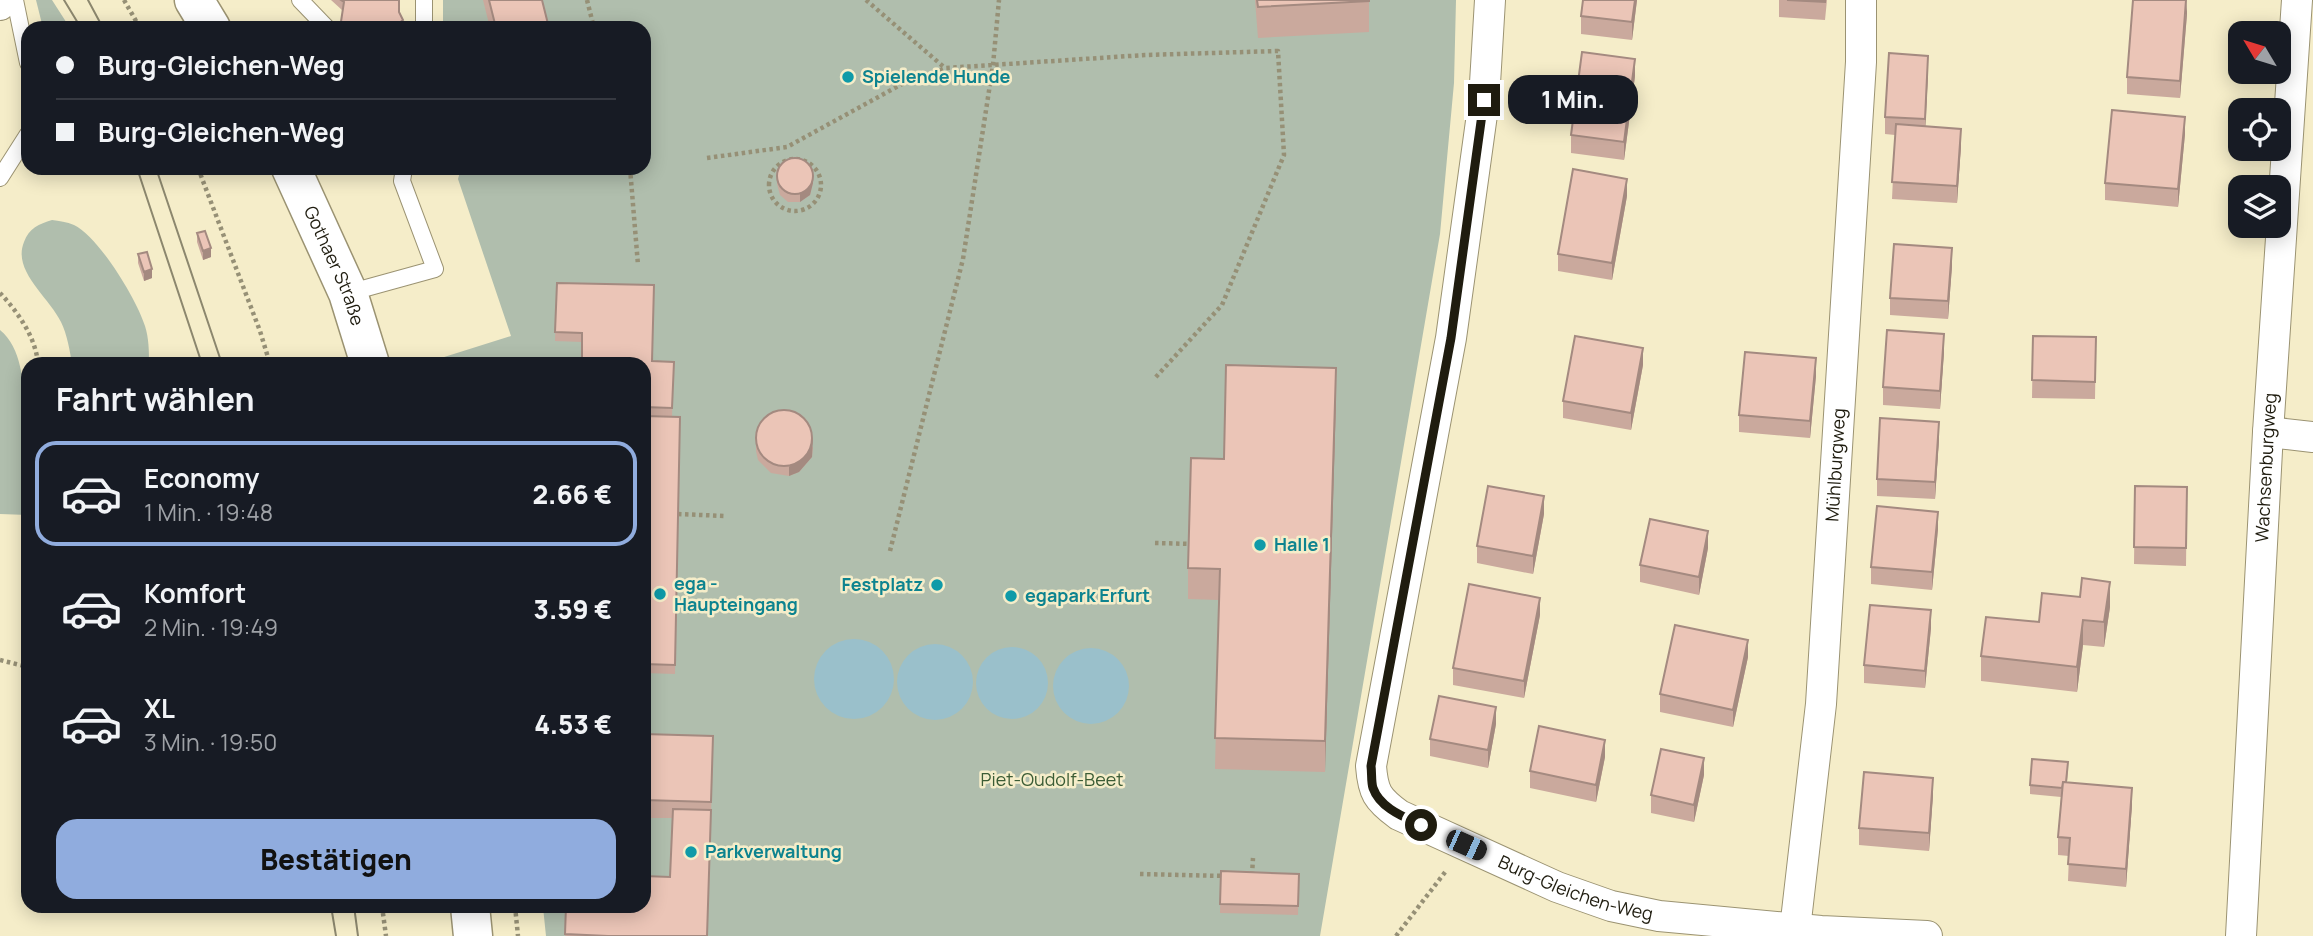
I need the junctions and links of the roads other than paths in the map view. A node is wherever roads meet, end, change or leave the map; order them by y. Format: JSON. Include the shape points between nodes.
{"nodes":[{"id":1,"x":3,"y":0,"type":"edge"},
{"id":2,"x":15,"y":0,"type":"edge"},
{"id":3,"x":194,"y":0,"type":"edge"},
{"id":4,"x":300,"y":0,"type":"edge"},
{"id":5,"x":424,"y":0,"type":"edge"},
{"id":6,"x":1490,"y":0,"type":"edge"},
{"id":7,"x":1861,"y":0,"type":"edge"},
{"id":8,"x":2297,"y":0,"type":"edge"},
{"id":9,"x":0,"y":5,"type":"edge"},
{"id":10,"x":207,"y":21,"type":"edge"},
{"id":11,"x":320,"y":21,"type":"edge"},
{"id":12,"x":424,"y":21,"type":"edge"},
{"id":13,"x":21,"y":29,"type":"edge"},
{"id":14,"x":21,"y":145,"type":"edge"},
{"id":15,"x":294,"y":175,"type":"edge"},
{"id":16,"x":403,"y":175,"type":"edge"},
{"id":17,"x":0,"y":178,"type":"edge"},
{"id":18,"x":348,"y":293,"type":"junction"},
{"id":19,"x":368,"y":357,"type":"edge"},
{"id":20,"x":2268,"y":432,"type":"junction"},
{"id":21,"x":2313,"y":437,"type":"edge"},
{"id":22,"x":471,"y":913,"type":"edge"},
{"id":23,"x":1795,"y":929,"type":"junction"},
{"id":24,"x":473,"y":936,"type":"edge"},
{"id":25,"x":1927,"y":936,"type":"edge"},
{"id":26,"x":2241,"y":936,"type":"edge"}],
"edges":[{"from":1,"to":9,"type":"street"},
{"from":2,"to":13,"type":"lane"},
{"from":3,"to":10,"type":"main road"},
{"from":4,"to":11,"type":"lane"},
{"from":5,"to":12,"type":"lane"},
{"from":6,"to":23,"type":"street","name":"Burg-Gleichen-Weg","via":[[1484,100],[1451,338],[1371,766],[1373,789],[1383,804],[1399,815],[1557,887],[1611,906],[1659,916]]},
{"from":7,"to":23,"type":"street","name":"Mühlburgweg","via":[[1861,62],[1821,704]]},
{"from":8,"to":20,"type":"street","name":"Wachsenburgweg"},
{"from":14,"to":17,"type":"lane"},
{"from":15,"to":18,"type":"main road","name":"Gothaer Straße"},
{"from":16,"to":18,"type":"lane","via":[[435,269]]},
{"from":18,"to":19,"type":"main road","name":"Gothaer Straße"},
{"from":20,"to":21,"type":"street"},
{"from":20,"to":26,"type":"street","name":"Wachsenburgweg"},
{"from":22,"to":24,"type":"main road"},
{"from":23,"to":25,"type":"street","name":"Burg-Gleichen-Weg"}]}
